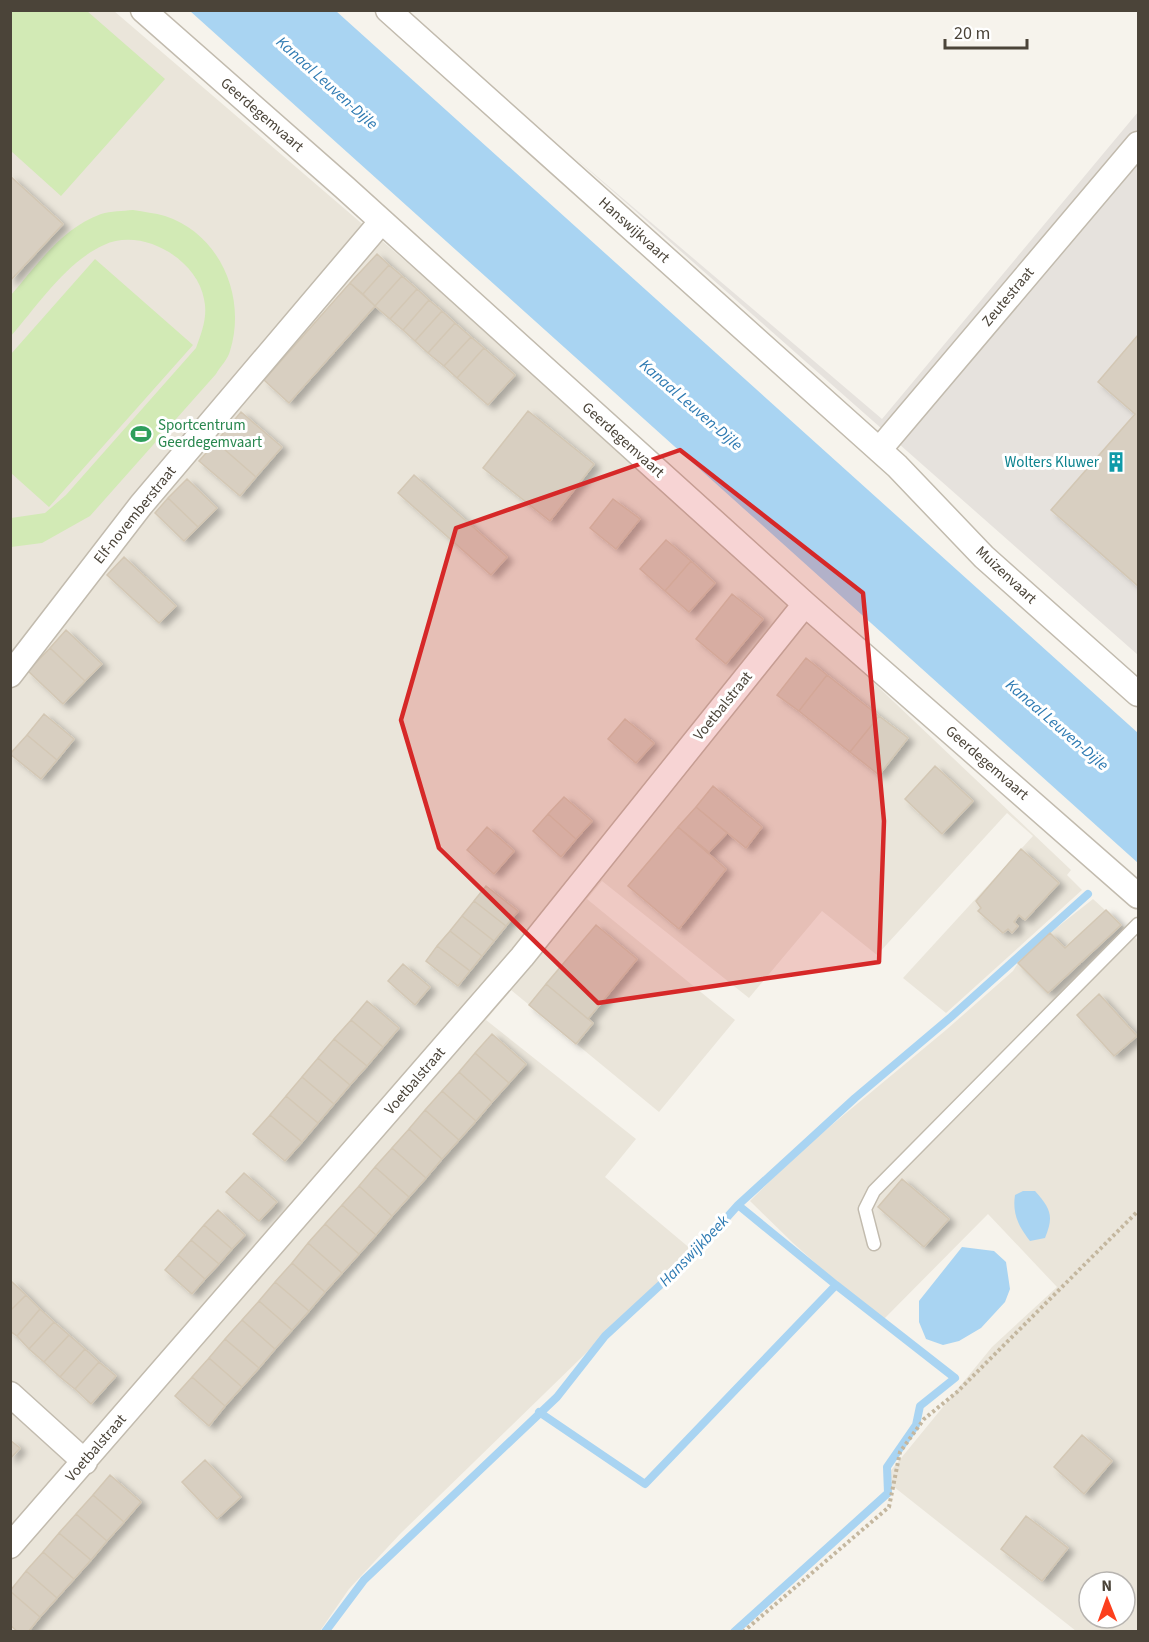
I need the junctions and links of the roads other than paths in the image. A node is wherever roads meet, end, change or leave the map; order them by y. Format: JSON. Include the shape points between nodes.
{"nodes":[{"id":1,"x":143,"y":10,"type":"edge"},
{"id":2,"x":388,"y":10,"type":"edge"},
{"id":3,"x":1138,"y":144,"type":"edge"},
{"id":4,"x":381,"y":222,"type":"junction"},
{"id":5,"x":879,"y":450,"type":"junction"},
{"id":6,"x":805,"y":604,"type":"junction"},
{"id":7,"x":10,"y":675,"type":"edge"},
{"id":8,"x":1138,"y":694,"type":"edge"},
{"id":9,"x":1138,"y":896,"type":"edge"},
{"id":10,"x":1138,"y":924,"type":"edge"},
{"id":11,"x":874,"y":1244,"type":"dead end"},
{"id":12,"x":10,"y":1394,"type":"edge"},
{"id":13,"x":85,"y":1462,"type":"junction"},
{"id":14,"x":10,"y":1546,"type":"edge"}],
"edges":[{"from":1,"to":4,"type":"street","name":"Geerdegemvaart"},
{"from":2,"to":5,"type":"street","name":"Hanswijkvaart"},
{"from":3,"to":5,"type":"street","name":"Zeutestraat"},
{"from":4,"to":6,"type":"street","name":"Geerdegemvaart"},
{"from":4,"to":7,"type":"street","name":"Elf-novemberstraat","via":[[141,505]]},
{"from":5,"to":8,"type":"street","name":"Muizenvaart","via":[[984,557]]},
{"from":6,"to":9,"type":"street","name":"Geerdegemvaart"},
{"from":6,"to":13,"type":"street","name":"Voetbalstraat","via":[[522,957]]},
{"from":10,"to":11,"type":"lane","via":[[874,1191],[865,1209]]},
{"from":12,"to":13,"type":"street"},
{"from":13,"to":14,"type":"street","name":"Voetbalstraat"}]}
